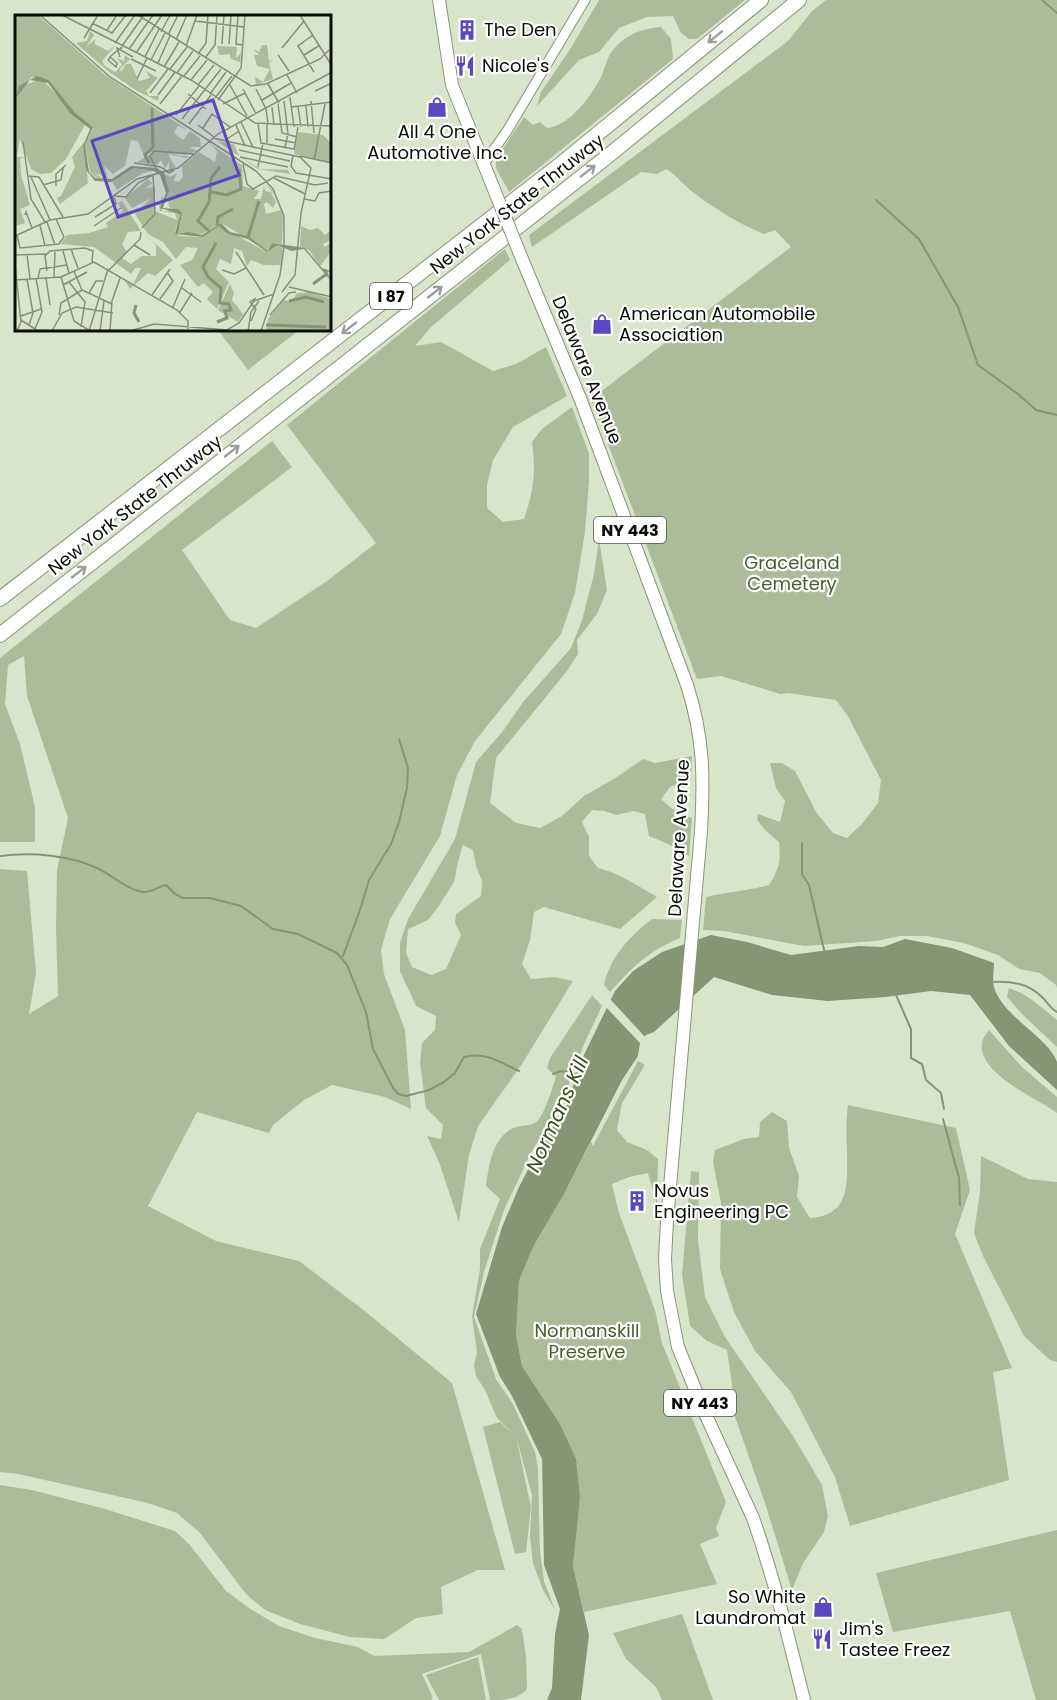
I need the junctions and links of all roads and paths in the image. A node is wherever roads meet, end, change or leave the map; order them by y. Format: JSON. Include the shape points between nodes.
{"nodes":[{"id":1,"x":440,"y":0,"type":"edge"},
{"id":2,"x":585,"y":0,"type":"edge"},
{"id":3,"x":761,"y":0,"type":"edge"},
{"id":4,"x":798,"y":0,"type":"edge"},
{"id":5,"x":483,"y":165,"type":"junction"},
{"id":6,"x":0,"y":599,"type":"edge"},
{"id":7,"x":0,"y":635,"type":"edge"},
{"id":8,"x":804,"y":1700,"type":"edge"}],
"edges":[{"from":1,"to":5,"type":"main road","name":"Delaware Avenue","number":"NY 443","via":[[452,85]]},
{"from":2,"to":5,"type":"street"},
{"from":3,"to":6,"type":"highway","name":"New York State Thruway","number":"I 87","one_way":true,"via":[[562,163]]},
{"from":7,"to":4,"type":"highway","name":"New York State Thruway","number":"I 87","one_way":true,"via":[[603,160]]},
{"from":5,"to":8,"type":"main road","name":"Delaware Avenue","number":"NY 443","bridge":true,"via":[[580,398],[696,712],[702,746],[701,831],[664,1259],[669,1310],[678,1347],[699,1400],[753,1518],[780,1603]]}]}
